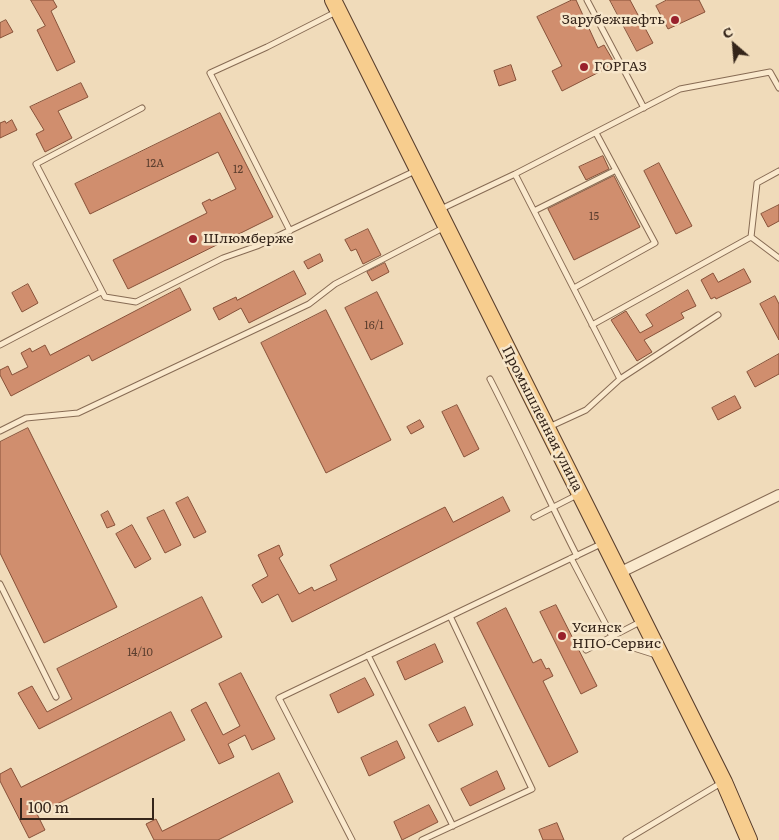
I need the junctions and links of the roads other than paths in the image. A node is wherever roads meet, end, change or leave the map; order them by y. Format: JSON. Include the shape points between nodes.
{"nodes":[{"id":1,"x":587,"y":0,"type":"edge"},
{"id":2,"x":335,"y":5,"type":"edge"},
{"id":3,"x":779,"y":88,"type":"edge"},
{"id":4,"x":142,"y":108,"type":"dead end"},
{"id":5,"x":644,"y":108,"type":"junction"},
{"id":6,"x":596,"y":132,"type":"junction"},
{"id":7,"x":418,"y":170,"type":"junction"},
{"id":8,"x":616,"y":170,"type":"junction"},
{"id":9,"x":779,"y":171,"type":"edge"},
{"id":10,"x":515,"y":174,"type":"junction"},
{"id":11,"x":438,"y":211,"type":"junction"},
{"id":12,"x":534,"y":211,"type":"junction"},
{"id":13,"x":446,"y":226,"type":"junction"},
{"id":14,"x":290,"y":231,"type":"junction"},
{"id":15,"x":751,"y":238,"type":"junction"},
{"id":16,"x":779,"y":258,"type":"edge"},
{"id":17,"x":574,"y":288,"type":"junction"},
{"id":18,"x":101,"y":292,"type":"junction"},
{"id":19,"x":718,"y":315,"type":"dead end"},
{"id":20,"x":592,"y":324,"type":"junction"},
{"id":21,"x":0,"y":345,"type":"edge"},
{"id":22,"x":620,"y":378,"type":"junction"},
{"id":23,"x":490,"y":379,"type":"dead end"},
{"id":24,"x":546,"y":428,"type":"junction"},
{"id":25,"x":0,"y":431,"type":"edge"},
{"id":26,"x":579,"y":494,"type":"junction"},
{"id":27,"x":779,"y":495,"type":"edge"},
{"id":28,"x":552,"y":507,"type":"junction"},
{"id":29,"x":534,"y":517,"type":"dead end"},
{"id":30,"x":604,"y":543,"type":"junction"},
{"id":31,"x":574,"y":557,"type":"junction"},
{"id":32,"x":619,"y":573,"type":"junction"},
{"id":33,"x":0,"y":584,"type":"edge"},
{"id":34,"x":450,"y":616,"type":"junction"},
{"id":35,"x":643,"y":621,"type":"junction"},
{"id":36,"x":612,"y":637,"type":"junction"},
{"id":37,"x":586,"y":650,"type":"dead end"},
{"id":38,"x":368,"y":655,"type":"junction"},
{"id":39,"x":660,"y":656,"type":"junction"},
{"id":40,"x":56,"y":697,"type":"dead end"},
{"id":41,"x":724,"y":782,"type":"junction"},
{"id":42,"x":452,"y":826,"type":"junction"},
{"id":43,"x":352,"y":840,"type":"edge"},
{"id":44,"x":422,"y":840,"type":"edge"},
{"id":45,"x":626,"y":840,"type":"edge"},
{"id":46,"x":749,"y":840,"type":"edge"}],
"edges":[{"from":1,"to":5,"type":"lane"},
{"from":2,"to":7,"type":"main road","name":"Промышленная улица"},
{"from":2,"to":14,"type":"lane","via":[[298,32],[210,73]]},
{"from":3,"to":5,"type":"lane","via":[[770,72],[680,89]]},
{"from":4,"to":18,"type":"lane","via":[[36,164]]},
{"from":5,"to":6,"type":"lane"},
{"from":6,"to":8,"type":"lane"},
{"from":6,"to":10,"type":"lane"},
{"from":7,"to":11,"type":"main road","name":"Промышленная улица"},
{"from":7,"to":14,"type":"lane"},
{"from":8,"to":12,"type":"lane"},
{"from":8,"to":17,"type":"lane","via":[[655,243]]},
{"from":9,"to":15,"type":"lane","via":[[758,183]]},
{"from":10,"to":11,"type":"lane"},
{"from":10,"to":12,"type":"lane"},
{"from":11,"to":13,"type":"main road","name":"Промышленная улица"},
{"from":12,"to":17,"type":"lane"},
{"from":13,"to":24,"type":"main road","name":"Промышленная улица"},
{"from":13,"to":25,"type":"lane","via":[[335,284],[309,304],[78,413],[26,418]]},
{"from":14,"to":18,"type":"lane","via":[[223,258],[136,302],[104,297]]},
{"from":15,"to":16,"type":"lane"},
{"from":15,"to":20,"type":"lane"},
{"from":17,"to":20,"type":"lane"},
{"from":18,"to":21,"type":"lane"},
{"from":19,"to":22,"type":"lane"},
{"from":20,"to":22,"type":"lane"},
{"from":22,"to":24,"type":"lane","via":[[586,410]]},
{"from":23,"to":28,"type":"lane"},
{"from":24,"to":26,"type":"main road","name":"Промышленная улица"},
{"from":26,"to":28,"type":"lane"},
{"from":26,"to":30,"type":"main road","name":"Промышленная улица"},
{"from":27,"to":32,"type":"street"},
{"from":28,"to":29,"type":"lane"},
{"from":28,"to":31,"type":"lane"},
{"from":30,"to":31,"type":"lane"},
{"from":30,"to":32,"type":"main road","name":"Промышленная улица"},
{"from":31,"to":34,"type":"lane"},
{"from":31,"to":36,"type":"lane"},
{"from":32,"to":35,"type":"main road","name":"Промышленная улица"},
{"from":33,"to":40,"type":"lane"},
{"from":34,"to":38,"type":"lane"},
{"from":34,"to":42,"type":"lane","via":[[532,789]]},
{"from":35,"to":36,"type":"lane"},
{"from":35,"to":39,"type":"main road","name":"Промышленная улица"},
{"from":36,"to":37,"type":"lane"},
{"from":36,"to":39,"type":"lane","via":[[615,642]]},
{"from":38,"to":42,"type":"lane"},
{"from":38,"to":43,"type":"lane","via":[[279,698]]},
{"from":39,"to":41,"type":"main road","name":"Промышленная улица"},
{"from":41,"to":45,"type":"lane"},
{"from":41,"to":46,"type":"main road","name":"Промышленная улица"},
{"from":42,"to":44,"type":"lane"}]}
